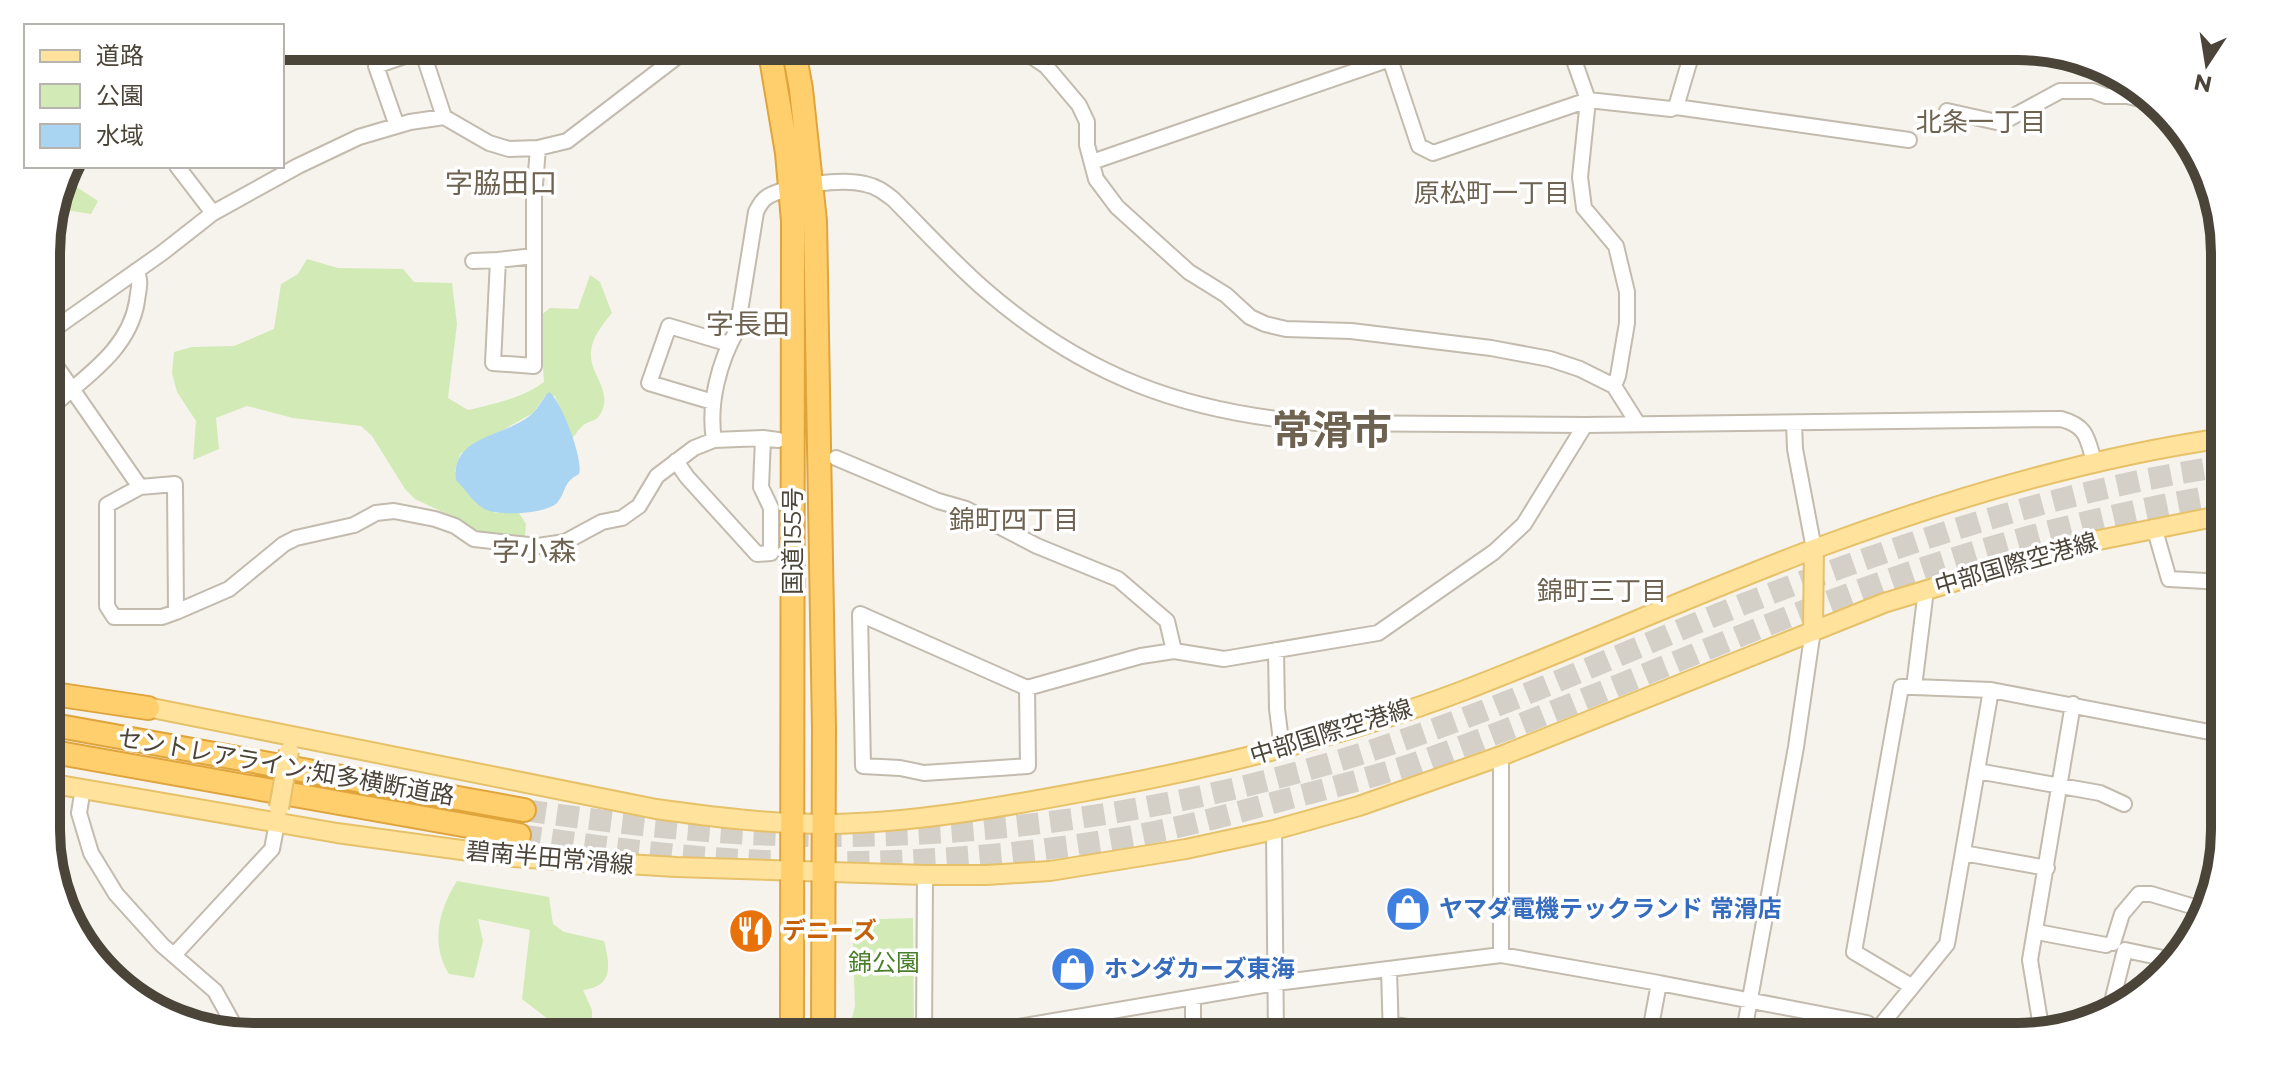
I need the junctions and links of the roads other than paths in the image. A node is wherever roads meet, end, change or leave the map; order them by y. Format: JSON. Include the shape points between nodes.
{"nodes":[{"id":1,"x":393,"y":60,"type":"edge"},
{"id":2,"x":425,"y":60,"type":"edge"},
{"id":3,"x":673,"y":60,"type":"edge"},
{"id":4,"x":772,"y":60,"type":"edge"},
{"id":5,"x":796,"y":60,"type":"edge"},
{"id":6,"x":1037,"y":60,"type":"edge"},
{"id":7,"x":1387,"y":60,"type":"edge"},
{"id":8,"x":1390,"y":60,"type":"edge"},
{"id":9,"x":1574,"y":60,"type":"edge"},
{"id":10,"x":1690,"y":60,"type":"edge"},
{"id":11,"x":2132,"y":97,"type":"edge"},
{"id":12,"x":1588,"y":100,"type":"junction"},
{"id":13,"x":1676,"y":107,"type":"junction"},
{"id":14,"x":1947,"y":111,"type":"dead end"},
{"id":15,"x":444,"y":117,"type":"junction"},
{"id":16,"x":397,"y":126,"type":"junction"},
{"id":17,"x":1909,"y":140,"type":"dead end"},
{"id":18,"x":538,"y":148,"type":"junction"},
{"id":19,"x":1092,"y":162,"type":"junction"},
{"id":20,"x":179,"y":168,"type":"edge"},
{"id":21,"x":801,"y":187,"type":"junction"},
{"id":22,"x":213,"y":213,"type":"junction"},
{"id":23,"x":534,"y":256,"type":"junction"},
{"id":24,"x":498,"y":260,"type":"junction"},
{"id":25,"x":473,"y":261,"type":"dead end"},
{"id":26,"x":136,"y":271,"type":"junction"},
{"id":27,"x":60,"y":325,"type":"edge"},
{"id":28,"x":729,"y":344,"type":"junction"},
{"id":29,"x":60,"y":372,"type":"edge"},
{"id":30,"x":1614,"y":386,"type":"junction"},
{"id":31,"x":72,"y":390,"type":"junction"},
{"id":32,"x":60,"y":400,"type":"edge"},
{"id":33,"x":713,"y":402,"type":"junction"},
{"id":34,"x":1794,"y":423,"type":"junction"},
{"id":35,"x":1638,"y":424,"type":"junction"},
{"id":36,"x":1585,"y":425,"type":"junction"},
{"id":37,"x":714,"y":440,"type":"junction"},
{"id":38,"x":2211,"y":440,"type":"edge"},
{"id":39,"x":836,"y":458,"type":"dead end"},
{"id":40,"x":676,"y":461,"type":"junction"},
{"id":41,"x":2094,"y":461,"type":"junction"},
{"id":42,"x":140,"y":487,"type":"junction"},
{"id":43,"x":2211,"y":517,"type":"edge"},
{"id":44,"x":2154,"y":527,"type":"junction"},
{"id":45,"x":1814,"y":549,"type":"junction"},
{"id":46,"x":2211,"y":581,"type":"edge"},
{"id":47,"x":1926,"y":590,"type":"junction"},
{"id":48,"x":176,"y":612,"type":"junction"},
{"id":49,"x":1813,"y":630,"type":"junction"},
{"id":50,"x":1276,"y":650,"type":"junction"},
{"id":51,"x":1174,"y":651,"type":"junction"},
{"id":52,"x":60,"y":687,"type":"edge"},
{"id":53,"x":1914,"y":687,"type":"junction"},
{"id":54,"x":1027,"y":688,"type":"junction"},
{"id":55,"x":1991,"y":690,"type":"junction"},
{"id":56,"x":60,"y":695,"type":"edge"},
{"id":57,"x":2073,"y":704,"type":"junction"},
{"id":58,"x":148,"y":708,"type":"junction"},
{"id":59,"x":60,"y":726,"type":"edge"},
{"id":60,"x":2211,"y":732,"type":"edge"},
{"id":61,"x":290,"y":743,"type":"junction"},
{"id":62,"x":1282,"y":749,"type":"junction"},
{"id":63,"x":60,"y":753,"type":"edge"},
{"id":64,"x":1501,"y":756,"type":"junction"},
{"id":65,"x":1977,"y":771,"type":"junction"},
{"id":66,"x":60,"y":785,"type":"edge"},
{"id":67,"x":2060,"y":785,"type":"junction"},
{"id":68,"x":83,"y":788,"type":"junction"},
{"id":69,"x":2124,"y":804,"type":"dead end"},
{"id":70,"x":524,"y":810,"type":"tunnel mouth"},
{"id":71,"x":278,"y":816,"type":"junction"},
{"id":72,"x":792,"y":822,"type":"junction"},
{"id":73,"x":825,"y":824,"type":"junction"},
{"id":74,"x":1274,"y":830,"type":"junction"},
{"id":75,"x":519,"y":835,"type":"tunnel mouth"},
{"id":76,"x":1963,"y":853,"type":"junction"},
{"id":77,"x":2047,"y":868,"type":"junction"},
{"id":78,"x":793,"y":871,"type":"junction"},
{"id":79,"x":825,"y":872,"type":"junction"},
{"id":80,"x":925,"y":875,"type":"junction"},
{"id":81,"x":2195,"y":907,"type":"edge"},
{"id":82,"x":2037,"y":932,"type":"junction"},
{"id":83,"x":174,"y":955,"type":"junction"},
{"id":84,"x":1501,"y":955,"type":"junction"},
{"id":85,"x":2163,"y":958,"type":"edge"},
{"id":86,"x":1389,"y":970,"type":"junction"},
{"id":87,"x":1276,"y":983,"type":"junction"},
{"id":88,"x":1659,"y":983,"type":"junction"},
{"id":89,"x":1911,"y":986,"type":"junction"},
{"id":90,"x":1193,"y":997,"type":"junction"},
{"id":91,"x":2113,"y":998,"type":"edge"},
{"id":92,"x":1749,"y":1000,"type":"junction"},
{"id":93,"x":232,"y":1021,"type":"edge"},
{"id":94,"x":2040,"y":1022,"type":"edge"},
{"id":95,"x":792,"y":1023,"type":"edge"},
{"id":96,"x":823,"y":1023,"type":"edge"},
{"id":97,"x":924,"y":1023,"type":"edge"},
{"id":98,"x":1042,"y":1023,"type":"edge"},
{"id":99,"x":1193,"y":1023,"type":"edge"},
{"id":100,"x":1276,"y":1023,"type":"edge"},
{"id":101,"x":1390,"y":1023,"type":"edge"},
{"id":102,"x":1652,"y":1023,"type":"edge"},
{"id":103,"x":1745,"y":1023,"type":"edge"},
{"id":104,"x":1867,"y":1023,"type":"edge"},
{"id":105,"x":1887,"y":1023,"type":"edge"}],
"edges":[{"from":1,"to":16,"type":"street","via":[[376,66]]},
{"from":2,"to":15,"type":"street"},
{"from":3,"to":18,"type":"street","via":[[567,141]]},
{"from":4,"to":21,"type":"highway","name":"国道155号"},
{"from":5,"to":21,"type":"highway","name":"国道155号","via":[[801,89]]},
{"from":6,"to":19,"type":"street","via":[[1079,105],[1087,122]]},
{"from":7,"to":19,"type":"street"},
{"from":8,"to":12,"type":"street","via":[[1419,146],[1433,153]]},
{"from":9,"to":12,"type":"street"},
{"from":10,"to":13,"type":"street"},
{"from":11,"to":14,"type":"street","via":[[2060,91],[2001,123]]},
{"from":12,"to":13,"type":"street"},
{"from":12,"to":30,"type":"street","via":[[1580,177],[1584,208],[1616,246],[1627,292],[1627,323]]},
{"from":13,"to":17,"type":"street"},
{"from":15,"to":16,"type":"street"},
{"from":15,"to":18,"type":"street","via":[[489,143]]},
{"from":16,"to":22,"type":"street","via":[[359,137]]},
{"from":18,"to":23,"type":"street"},
{"from":19,"to":30,"type":"street","via":[[1096,179],[1117,207],[1189,272],[1265,324],[1491,348],[1550,359]]},
{"from":20,"to":22,"type":"street"},
{"from":21,"to":28,"type":"street","via":[[761,201],[737,330]]},
{"from":21,"to":36,"type":"street","via":[[850,182],[880,189],[981,287],[1047,337],[1119,379],[1195,405],[1316,423]]},
{"from":21,"to":72,"type":"highway","name":"国道155号","via":[[793,221]]},
{"from":21,"to":73,"type":"highway","name":"国道155号","via":[[815,221]]},
{"from":22,"to":26,"type":"street"},
{"from":23,"to":24,"type":"street"},
{"from":23,"to":24,"type":"street","via":[[534,366],[493,363]]},
{"from":24,"to":25,"type":"street"},
{"from":26,"to":27,"type":"street"},
{"from":26,"to":31,"type":"street","via":[[140,279],[132,323]]},
{"from":28,"to":33,"type":"street"},
{"from":28,"to":33,"type":"street","via":[[669,326],[649,383]]},
{"from":29,"to":31,"type":"street"},
{"from":30,"to":35,"type":"street"},
{"from":31,"to":32,"type":"street"},
{"from":31,"to":42,"type":"street"},
{"from":33,"to":37,"type":"street"},
{"from":34,"to":35,"type":"street"},
{"from":34,"to":41,"type":"street","via":[[2061,419],[2086,434]]},
{"from":34,"to":45,"type":"street"},
{"from":35,"to":36,"type":"street"},
{"from":36,"to":50,"type":"street","via":[[1524,524],[1494,552],[1378,633]]},
{"from":37,"to":40,"type":"street"},
{"from":37,"to":40,"type":"street","via":[[771,439],[761,487],[771,508],[771,553],[757,554]]},
{"from":38,"to":41,"type":"main road","name":"中部国際空港線"},
{"from":39,"to":51,"type":"street","via":[[966,509],[1118,579],[1167,621]]},
{"from":40,"to":48,"type":"street","via":[[657,476],[639,506],[565,542],[538,546],[474,539],[435,519],[376,513],[354,525],[296,538],[229,589]]},
{"from":41,"to":45,"type":"main road","name":"中部国際空港線"},
{"from":42,"to":48,"type":"street","via":[[175,484]]},
{"from":42,"to":48,"type":"street","via":[[107,505],[107,606],[114,617]]},
{"from":43,"to":44,"type":"main road","name":"中部国際空港線"},
{"from":44,"to":46,"type":"street","via":[[2169,579]]},
{"from":44,"to":47,"type":"main road","name":"中部国際空港線"},
{"from":45,"to":49,"type":"main road"},
{"from":45,"to":62,"type":"main road","name":"中部国際空港線","via":[[1465,690]]},
{"from":47,"to":49,"type":"main road","name":"中部国際空港線"},
{"from":47,"to":53,"type":"street"},
{"from":49,"to":64,"type":"main road","name":"中部国際空港線"},
{"from":49,"to":92,"type":"street"},
{"from":50,"to":51,"type":"street","via":[[1224,659]]},
{"from":50,"to":62,"type":"street"},
{"from":51,"to":54,"type":"street"},
{"from":52,"to":58,"type":"main road"},
{"from":53,"to":55,"type":"street"},
{"from":53,"to":89,"type":"street","via":[[1901,687],[1854,952]]},
{"from":54,"to":54,"type":"street","via":[[1013,682],[860,614],[863,766],[924,773],[1028,766]]},
{"from":55,"to":57,"type":"street"},
{"from":55,"to":65,"type":"street"},
{"from":56,"to":58,"type":"highway"},
{"from":57,"to":60,"type":"street"},
{"from":57,"to":67,"type":"street"},
{"from":58,"to":61,"type":"main road"},
{"from":59,"to":70,"type":"highway","name":"セントレアライン;知多横断道路"},
{"from":61,"to":71,"type":"main road","bridge":true},
{"from":61,"to":72,"type":"main road","via":[[656,809]]},
{"from":62,"to":73,"type":"main road","name":"中部国際空港線","via":[[1001,806]]},
{"from":63,"to":75,"type":"highway","name":"セントレアライン;知多横断道路"},
{"from":64,"to":74,"type":"main road","name":"中部国際空港線"},
{"from":64,"to":84,"type":"street"},
{"from":65,"to":67,"type":"street"},
{"from":65,"to":76,"type":"street"},
{"from":66,"to":68,"type":"main road","name":"碧南半田常滑線"},
{"from":67,"to":69,"type":"street"},
{"from":67,"to":77,"type":"street"},
{"from":68,"to":71,"type":"main road","name":"碧南半田常滑線"},
{"from":68,"to":83,"type":"street","via":[[79,813],[91,853],[116,894]]},
{"from":71,"to":78,"type":"main road","name":"碧南半田常滑線","via":[[392,842],[513,857]]},
{"from":71,"to":83,"type":"street","via":[[272,849]]},
{"from":72,"to":73,"type":"main road"},
{"from":72,"to":78,"type":"highway","name":"国道155号"},
{"from":73,"to":79,"type":"highway","name":"国道155号"},
{"from":74,"to":80,"type":"main road","name":"中部国際空港線","via":[[1050,871]]},
{"from":74,"to":87,"type":"street"},
{"from":76,"to":77,"type":"street"},
{"from":76,"to":89,"type":"street","via":[[1947,944]]},
{"from":77,"to":82,"type":"street"},
{"from":78,"to":79,"type":"main road","name":"碧南半田常滑線"},
{"from":78,"to":95,"type":"highway","name":"国道155号"},
{"from":79,"to":80,"type":"main road","name":"中部国際空港線"},
{"from":79,"to":96,"type":"highway","name":"国道155号"},
{"from":80,"to":97,"type":"street"},
{"from":81,"to":82,"type":"street","via":[[2139,894],[2122,914],[2109,944]]},
{"from":82,"to":94,"type":"street","via":[[2030,960]]},
{"from":83,"to":93,"type":"street","via":[[215,991]]},
{"from":84,"to":86,"type":"street"},
{"from":84,"to":88,"type":"street"},
{"from":85,"to":91,"type":"street","via":[[2125,950]]},
{"from":86,"to":87,"type":"street"},
{"from":86,"to":101,"type":"street"},
{"from":87,"to":90,"type":"street"},
{"from":87,"to":100,"type":"street"},
{"from":88,"to":92,"type":"street"},
{"from":88,"to":102,"type":"street"},
{"from":89,"to":105,"type":"street"},
{"from":90,"to":98,"type":"street"},
{"from":90,"to":99,"type":"street"},
{"from":92,"to":103,"type":"street"},
{"from":92,"to":104,"type":"street"}]}
